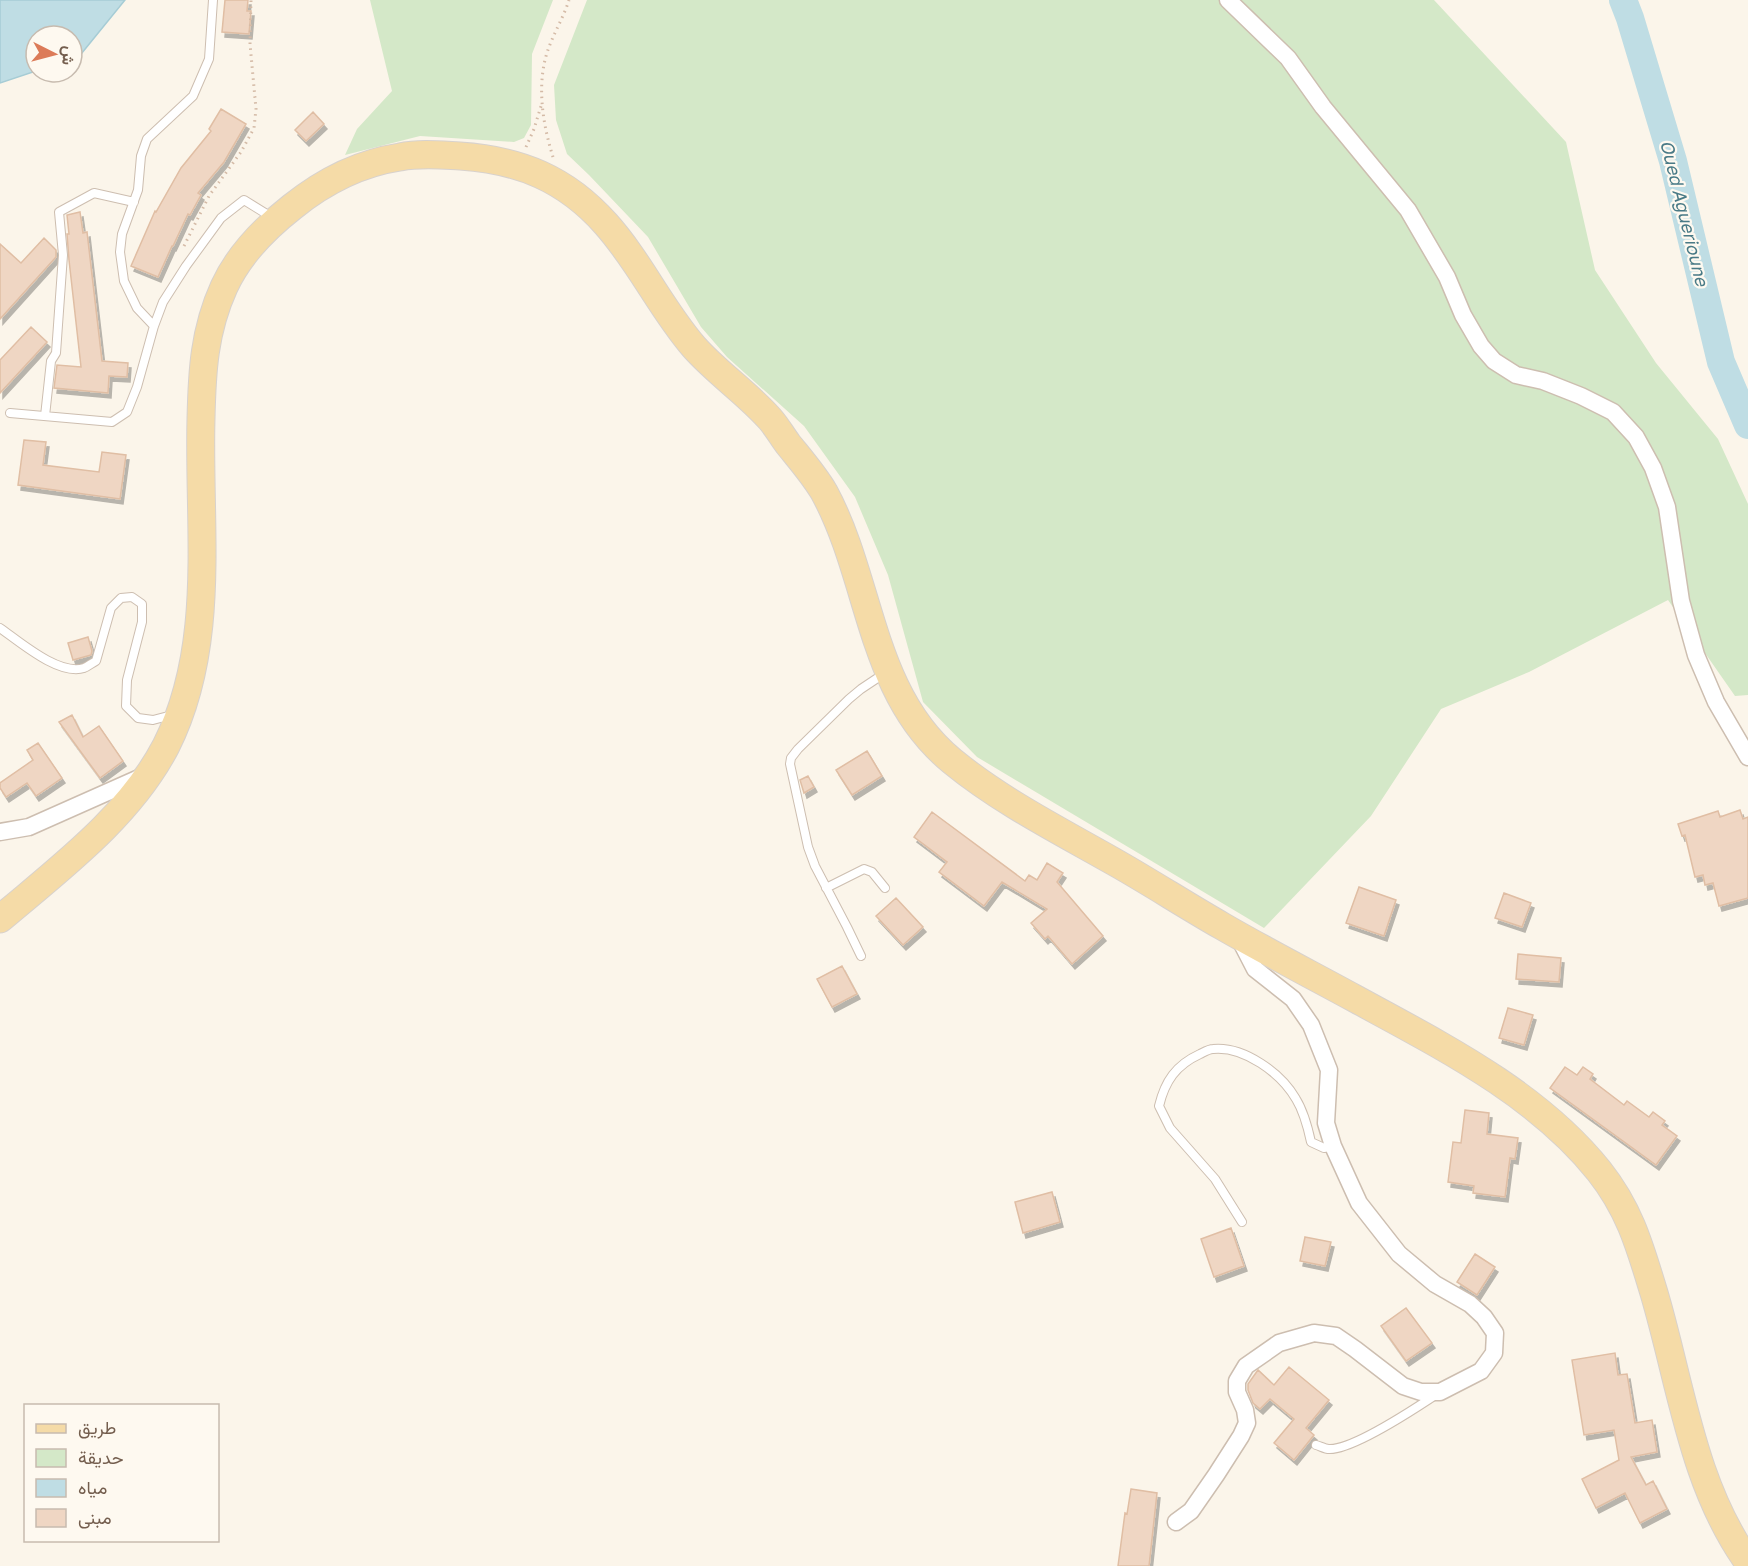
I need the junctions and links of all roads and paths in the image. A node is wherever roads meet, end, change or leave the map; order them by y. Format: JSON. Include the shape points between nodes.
{"nodes":[{"id":1,"x":213,"y":0,"type":"edge"},
{"id":2,"x":251,"y":0,"type":"edge"},
{"id":3,"x":569,"y":0,"type":"edge"},
{"id":4,"x":1227,"y":0,"type":"edge"},
{"id":5,"x":542,"y":101,"type":"junction"},
{"id":6,"x":507,"y":162,"type":"junction"},
{"id":7,"x":561,"y":185,"type":"junction"},
{"id":8,"x":134,"y":202,"type":"junction"},
{"id":9,"x":276,"y":220,"type":"junction"},
{"id":10,"x":180,"y":255,"type":"dead end"},
{"id":11,"x":154,"y":326,"type":"junction"},
{"id":12,"x":10,"y":413,"type":"dead end"},
{"id":13,"x":45,"y":416,"type":"junction"},
{"id":14,"x":0,"y":628,"type":"edge"},
{"id":15,"x":888,"y":672,"type":"junction"},
{"id":16,"x":178,"y":713,"type":"junction"},
{"id":17,"x":1748,"y":757,"type":"edge"},
{"id":18,"x":149,"y":773,"type":"junction"},
{"id":19,"x":0,"y":832,"type":"edge"},
{"id":20,"x":826,"y":888,"type":"junction"},
{"id":21,"x":885,"y":888,"type":"dead end"},
{"id":22,"x":0,"y":919,"type":"edge"},
{"id":23,"x":1237,"y":934,"type":"junction"},
{"id":24,"x":861,"y":956,"type":"dead end"},
{"id":25,"x":1333,"y":1146,"type":"junction"},
{"id":26,"x":1242,"y":1222,"type":"dead end"},
{"id":27,"x":1440,"y":1392,"type":"junction"},
{"id":28,"x":1316,"y":1444,"type":"dead end"},
{"id":29,"x":1176,"y":1522,"type":"dead end"},
{"id":30,"x":1748,"y":1562,"type":"edge"}],
"edges":[{"from":1,"to":8,"type":"lane","via":[[209,59],[193,96],[147,139]]},
{"from":2,"to":10,"type":"path","via":[[254,128],[209,196]]},
{"from":3,"to":5,"type":"path","via":[[543,65]]},
{"from":4,"to":17,"type":"street","via":[[1288,58],[1408,210],[1447,277],[1469,325],[1494,361],[1516,375],[1543,381],[1613,412],[1636,437],[1667,507],[1681,601],[1696,656],[1716,702]]},
{"from":5,"to":6,"type":"path","via":[[525,149]]},
{"from":5,"to":7,"type":"path"},
{"from":6,"to":7,"type":"main road"},
{"from":6,"to":9,"type":"main road","via":[[429,154],[393,159],[344,174],[315,189]]},
{"from":7,"to":15,"type":"main road","via":[[607,225],[685,336],[770,419],[823,490],[845,538]]},
{"from":8,"to":11,"type":"lane","via":[[122,234],[124,281],[137,308]]},
{"from":8,"to":13,"type":"lane","via":[[94,193],[59,212],[63,255],[56,353],[51,361]]},
{"from":9,"to":11,"type":"lane","via":[[244,200],[221,218],[163,302]]},
{"from":9,"to":16,"type":"main road","via":[[236,264],[210,323],[204,350],[199,635]]},
{"from":11,"to":13,"type":"lane","via":[[138,387],[127,412],[112,422]]},
{"from":12,"to":13,"type":"lane"},
{"from":14,"to":16,"type":"lane","via":[[48,661],[83,669],[96,661],[111,608],[121,598],[132,597],[142,604],[142,622],[127,680],[126,706],[138,718],[153,720]]},
{"from":15,"to":20,"type":"lane","via":[[849,699],[791,758],[790,770],[808,847]]},
{"from":15,"to":23,"type":"main road","via":[[909,712],[933,744],[986,787]]},
{"from":16,"to":18,"type":"main road","via":[[169,740]]},
{"from":18,"to":19,"type":"street","via":[[29,826]]},
{"from":18,"to":22,"type":"main road","via":[[83,849]]},
{"from":20,"to":21,"type":"lane","via":[[864,869],[872,872]]},
{"from":20,"to":24,"type":"lane"},
{"from":23,"to":25,"type":"street","via":[[1256,969],[1293,999],[1311,1025],[1329,1070],[1326,1123]]},
{"from":23,"to":30,"type":"main road","via":[[1443,1046],[1492,1078],[1531,1104],[1605,1178],[1624,1206],[1640,1245],[1712,1500]]},
{"from":25,"to":26,"type":"lane","via":[[1324,1148],[1311,1142],[1296,1099],[1261,1062],[1233,1051],[1212,1049],[1189,1059],[1163,1089],[1159,1106],[1170,1128],[1215,1179]]},
{"from":25,"to":27,"type":"street","via":[[1359,1203],[1399,1254],[1434,1284],[1470,1304],[1495,1333],[1494,1353],[1481,1371]]},
{"from":27,"to":28,"type":"lane","via":[[1350,1444],[1330,1449]]},
{"from":27,"to":29,"type":"street","via":[[1421,1392],[1403,1386],[1336,1336],[1314,1333],[1279,1342],[1246,1366],[1237,1381],[1247,1423],[1191,1511]]}]}
